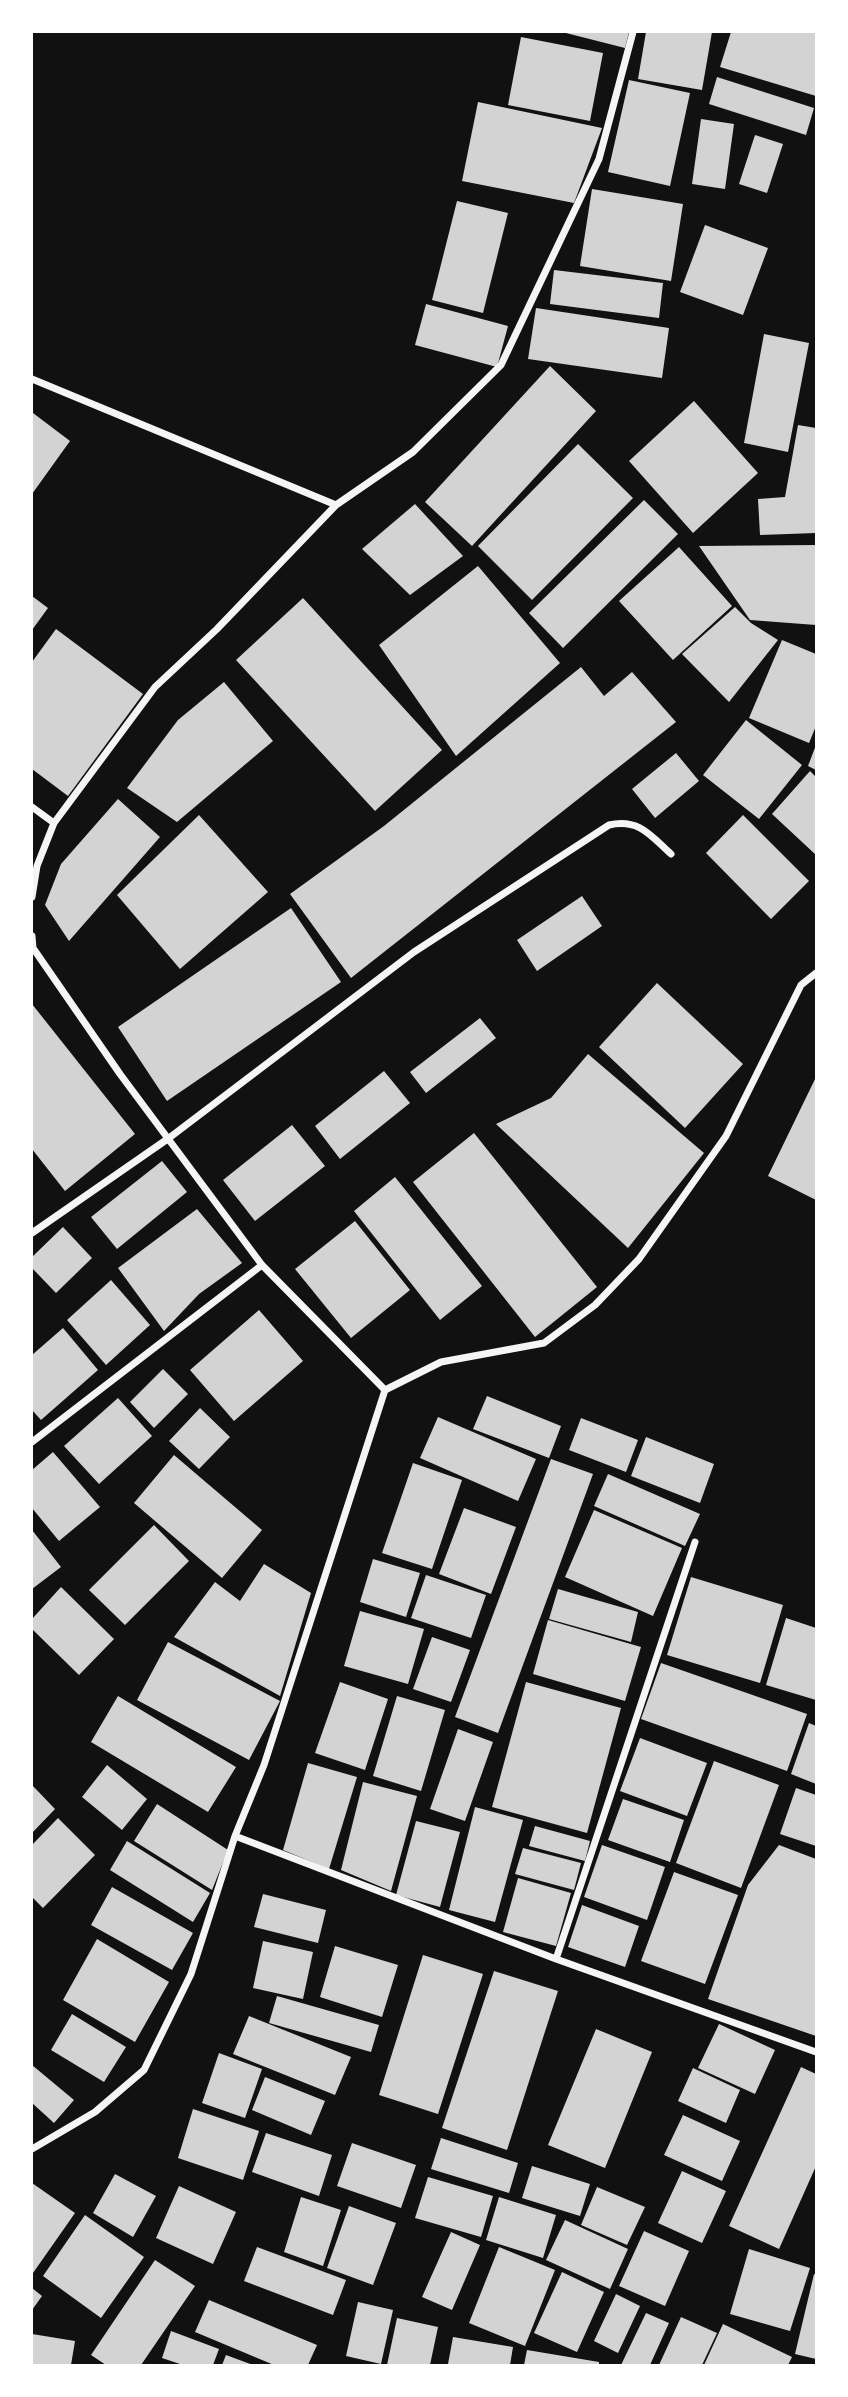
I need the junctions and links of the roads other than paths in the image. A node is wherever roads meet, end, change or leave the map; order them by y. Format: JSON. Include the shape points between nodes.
{"nodes":[{"id":1,"x":633,"y":32,"type":"edge"},
{"id":2,"x":32,"y":379,"type":"edge"},
{"id":3,"x":336,"y":505,"type":"junction"},
{"id":4,"x":32,"y":807,"type":"edge"},
{"id":5,"x":54,"y":823,"type":"junction"},
{"id":6,"x":671,"y":854,"type":"dead end"},
{"id":7,"x":32,"y":897,"type":"edge"},
{"id":8,"x":32,"y":936,"type":"edge"},
{"id":9,"x":32,"y":949,"type":"edge"},
{"id":10,"x":817,"y":973,"type":"edge"},
{"id":11,"x":169,"y":1138,"type":"junction"},
{"id":12,"x":32,"y":1233,"type":"edge"},
{"id":13,"x":262,"y":1265,"type":"junction"},
{"id":14,"x":385,"y":1391,"type":"junction"},
{"id":15,"x":32,"y":1442,"type":"edge"},
{"id":16,"x":695,"y":1542,"type":"dead end"},
{"id":17,"x":235,"y":1836,"type":"junction"},
{"id":18,"x":556,"y":1959,"type":"junction"},
{"id":19,"x":817,"y":2052,"type":"edge"},
{"id":20,"x":32,"y":2149,"type":"edge"}],
"edges":[{"from":1,"to":3,"type":"street","via":[[599,159],[501,365],[413,452]]},
{"from":2,"to":3,"type":"street"},
{"from":3,"to":5,"type":"street","via":[[156,687]]},
{"from":4,"to":5,"type":"street"},
{"from":5,"to":7,"type":"street","via":[[37,866]]},
{"from":6,"to":11,"type":"street","via":[[645,828],[621,822],[609,825],[414,952]]},
{"from":8,"to":9,"type":"street"},
{"from":9,"to":11,"type":"street"},
{"from":10,"to":14,"type":"street","via":[[801,985],[726,1136],[639,1259],[585,1313],[544,1343],[441,1362]]},
{"from":11,"to":12,"type":"street"},
{"from":11,"to":13,"type":"street"},
{"from":13,"to":14,"type":"street"},
{"from":13,"to":15,"type":"street"},
{"from":14,"to":17,"type":"street","via":[[264,1765]]},
{"from":16,"to":18,"type":"street"},
{"from":17,"to":18,"type":"street"},
{"from":17,"to":20,"type":"street","via":[[191,1974],[144,2070],[95,2112]]},
{"from":18,"to":19,"type":"street"}]}
